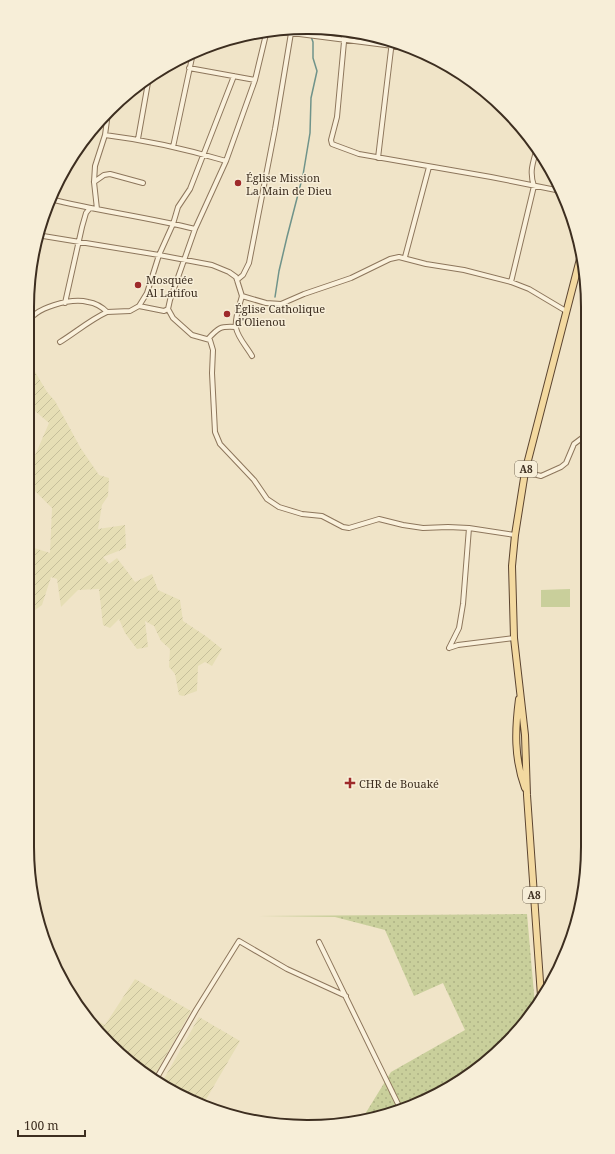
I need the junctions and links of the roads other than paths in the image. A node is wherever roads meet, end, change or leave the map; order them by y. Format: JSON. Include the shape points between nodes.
{"nodes":[{"id":1,"x":301,"y":34,"type":"edge"},
{"id":2,"x":291,"y":35,"type":"edge"},
{"id":3,"x":344,"y":36,"type":"edge"},
{"id":4,"x":265,"y":37,"type":"edge"},
{"id":5,"x":344,"y":40,"type":"junction"},
{"id":6,"x":373,"y":42,"type":"edge"},
{"id":7,"x":391,"y":48,"type":"edge"},
{"id":8,"x":191,"y":60,"type":"edge"},
{"id":9,"x":189,"y":68,"type":"junction"},
{"id":10,"x":234,"y":76,"type":"junction"},
{"id":11,"x":255,"y":80,"type":"junction"},
{"id":12,"x":147,"y":86,"type":"edge"},
{"id":13,"x":107,"y":122,"type":"edge"},
{"id":14,"x":105,"y":136,"type":"junction"},
{"id":15,"x":138,"y":139,"type":"junction"},
{"id":16,"x":173,"y":147,"type":"junction"},
{"id":17,"x":202,"y":154,"type":"junction"},
{"id":18,"x":535,"y":156,"type":"edge"},
{"id":19,"x":378,"y":158,"type":"junction"},
{"id":20,"x":226,"y":161,"type":"junction"},
{"id":21,"x":429,"y":167,"type":"junction"},
{"id":22,"x":94,"y":182,"type":"junction"},
{"id":23,"x":143,"y":183,"type":"dead end"},
{"id":24,"x":534,"y":186,"type":"junction"},
{"id":25,"x":554,"y":190,"type":"edge"},
{"id":26,"x":56,"y":200,"type":"edge"},
{"id":27,"x":90,"y":208,"type":"junction"},
{"id":28,"x":97,"y":210,"type":"junction"},
{"id":29,"x":173,"y":224,"type":"junction"},
{"id":30,"x":195,"y":229,"type":"junction"},
{"id":31,"x":43,"y":236,"type":"edge"},
{"id":32,"x":79,"y":243,"type":"junction"},
{"id":33,"x":158,"y":255,"type":"junction"},
{"id":34,"x":405,"y":258,"type":"junction"},
{"id":35,"x":184,"y":260,"type":"junction"},
{"id":36,"x":578,"y":266,"type":"edge"},
{"id":37,"x":237,"y":280,"type":"junction"},
{"id":38,"x":511,"y":282,"type":"junction"},
{"id":39,"x":242,"y":296,"type":"junction"},
{"id":40,"x":65,"y":303,"type":"junction"},
{"id":41,"x":139,"y":306,"type":"junction"},
{"id":42,"x":168,"y":310,"type":"junction"},
{"id":43,"x":566,"y":311,"type":"junction"},
{"id":44,"x":107,"y":312,"type":"junction"},
{"id":45,"x":34,"y":315,"type":"edge"},
{"id":46,"x":235,"y":327,"type":"junction"},
{"id":47,"x":208,"y":339,"type":"junction"},
{"id":48,"x":60,"y":342,"type":"dead end"},
{"id":49,"x":252,"y":356,"type":"dead end"},
{"id":50,"x":581,"y":439,"type":"edge"},
{"id":51,"x":525,"y":472,"type":"junction"},
{"id":52,"x":469,"y":528,"type":"junction"},
{"id":53,"x":515,"y":535,"type":"junction"},
{"id":54,"x":514,"y":638,"type":"junction"},
{"id":55,"x":520,"y":690,"type":"junction"},
{"id":56,"x":527,"y":795,"type":"junction"},
{"id":57,"x":320,"y":942,"type":"dead end"},
{"id":58,"x":541,"y":989,"type":"edge"},
{"id":59,"x":346,"y":996,"type":"junction"},
{"id":60,"x":158,"y":1075,"type":"edge"},
{"id":61,"x":398,"y":1104,"type":"edge"}],
"edges":[{"from":1,"to":5,"type":"street"},
{"from":2,"to":37,"type":"street","via":[[248,263],[243,275]]},
{"from":3,"to":5,"type":"street"},
{"from":4,"to":11,"type":"street"},
{"from":5,"to":6,"type":"street"},
{"from":5,"to":19,"type":"street","via":[[338,112],[331,142],[359,154]]},
{"from":7,"to":19,"type":"street"},
{"from":8,"to":9,"type":"street"},
{"from":9,"to":10,"type":"street"},
{"from":9,"to":16,"type":"street"},
{"from":10,"to":11,"type":"street"},
{"from":10,"to":17,"type":"street"},
{"from":11,"to":20,"type":"street"},
{"from":12,"to":15,"type":"street"},
{"from":13,"to":14,"type":"street"},
{"from":14,"to":15,"type":"street"},
{"from":14,"to":22,"type":"street","via":[[95,166]]},
{"from":15,"to":16,"type":"street"},
{"from":16,"to":17,"type":"street"},
{"from":17,"to":20,"type":"street"},
{"from":17,"to":29,"type":"street","via":[[190,189],[178,208]]},
{"from":18,"to":24,"type":"street","via":[[531,170]]},
{"from":19,"to":21,"type":"street"},
{"from":20,"to":30,"type":"street"},
{"from":21,"to":24,"type":"street"},
{"from":21,"to":34,"type":"street"},
{"from":22,"to":23,"type":"street","via":[[104,174],[110,174]]},
{"from":22,"to":28,"type":"street"},
{"from":24,"to":25,"type":"street"},
{"from":24,"to":38,"type":"street"},
{"from":26,"to":27,"type":"street"},
{"from":27,"to":28,"type":"street"},
{"from":27,"to":32,"type":"street","via":[[86,213]]},
{"from":28,"to":29,"type":"street"},
{"from":29,"to":30,"type":"street"},
{"from":29,"to":33,"type":"street"},
{"from":30,"to":35,"type":"street"},
{"from":31,"to":32,"type":"street"},
{"from":32,"to":33,"type":"street"},
{"from":32,"to":40,"type":"street"},
{"from":33,"to":35,"type":"street"},
{"from":33,"to":41,"type":"street","via":[[147,293]]},
{"from":34,"to":38,"type":"street"},
{"from":34,"to":39,"type":"street","via":[[390,259],[351,278],[281,304],[266,303]]},
{"from":35,"to":37,"type":"street","via":[[212,265],[229,272]]},
{"from":35,"to":42,"type":"street"},
{"from":36,"to":43,"type":"main road","number":"A8"},
{"from":37,"to":39,"type":"street"},
{"from":38,"to":43,"type":"street","via":[[529,289]]},
{"from":39,"to":46,"type":"street"},
{"from":40,"to":44,"type":"street","via":[[88,302],[102,307]]},
{"from":40,"to":45,"type":"street","via":[[46,307]]},
{"from":41,"to":42,"type":"street","via":[[164,312]]},
{"from":41,"to":44,"type":"street","via":[[130,311]]},
{"from":42,"to":47,"type":"street","via":[[192,335]]},
{"from":43,"to":51,"type":"main road","number":"A8"},
{"from":44,"to":48,"type":"street"},
{"from":46,"to":47,"type":"street","via":[[223,326]]},
{"from":46,"to":49,"type":"street"},
{"from":47,"to":52,"type":"street","via":[[213,350],[215,432],[220,444],[254,480],[267,499],[279,507],[302,514],[322,516],[349,528],[379,519],[423,528]]},
{"from":50,"to":51,"type":"street","via":[[574,444],[561,467],[541,476]]},
{"from":51,"to":53,"type":"main road","number":"A8"},
{"from":52,"to":53,"type":"street"},
{"from":52,"to":54,"type":"street","via":[[459,628],[449,648]]},
{"from":53,"to":54,"type":"main road","number":"A8","via":[[512,566]]},
{"from":54,"to":55,"type":"main road","number":"A8"},
{"from":55,"to":56,"type":"main road","number":"A8"},
{"from":55,"to":56,"type":"main road","number":"A8","via":[[515,744],[518,766]]},
{"from":56,"to":58,"type":"main road","number":"A8"},
{"from":57,"to":59,"type":"street"},
{"from":59,"to":60,"type":"street","via":[[287,969],[239,941]]},
{"from":59,"to":61,"type":"street"}]}
